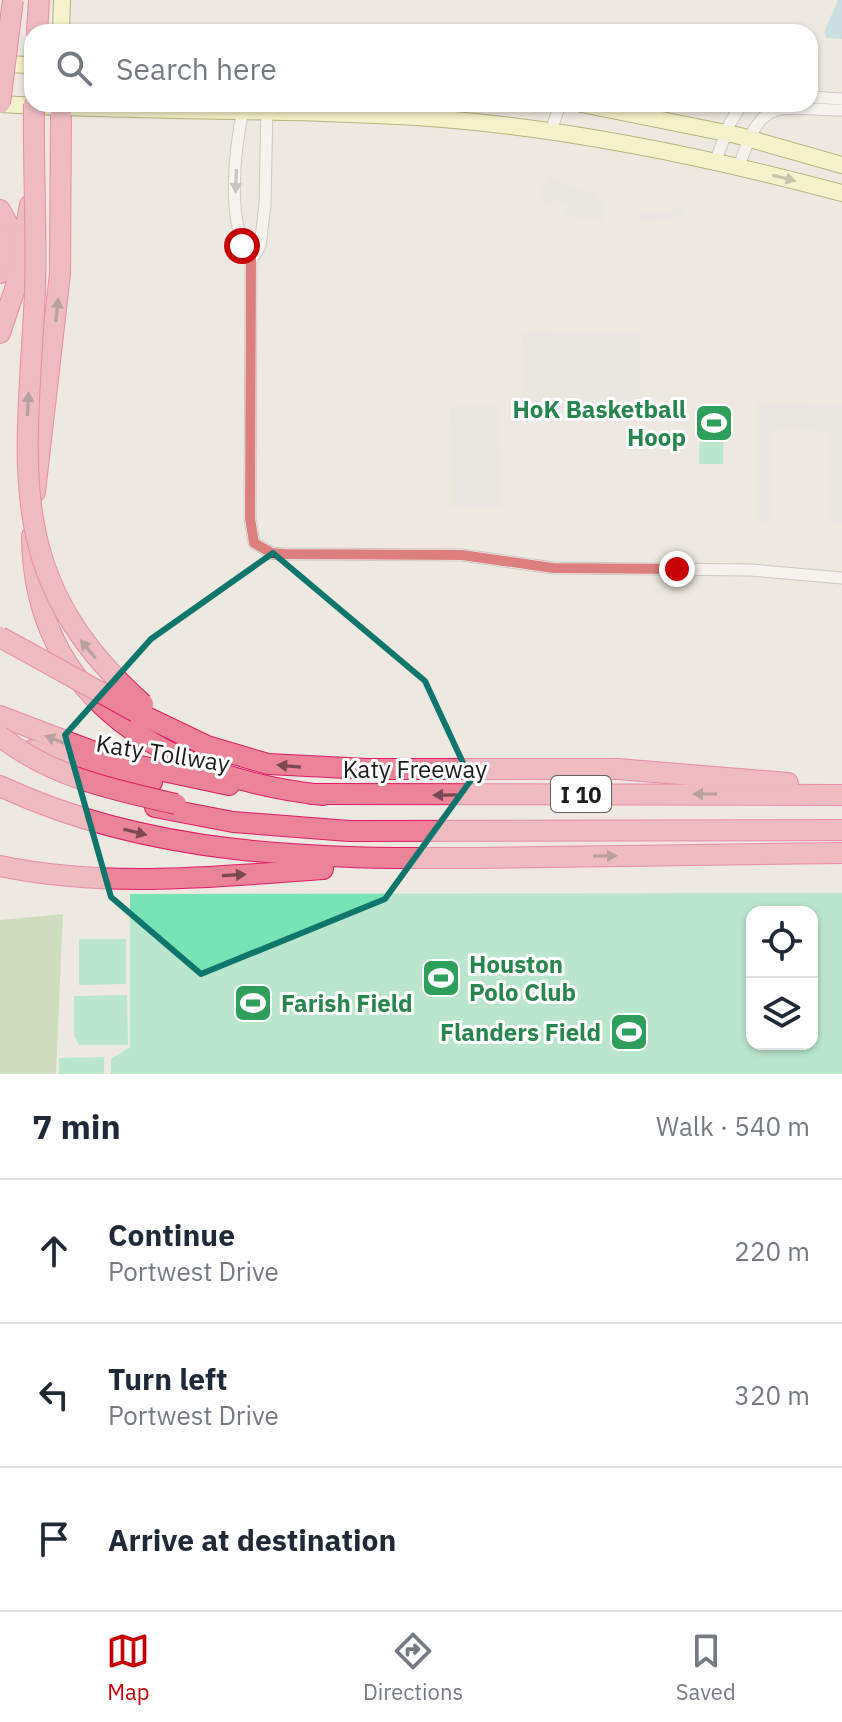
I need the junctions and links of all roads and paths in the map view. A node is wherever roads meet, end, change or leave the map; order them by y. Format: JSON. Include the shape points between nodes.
{"nodes":[{"id":1,"x":13,"y":0,"type":"edge"},
{"id":2,"x":39,"y":0,"type":"edge"},
{"id":3,"x":62,"y":0,"type":"edge"},
{"id":4,"x":38,"y":24,"type":"edge"},
{"id":5,"x":61,"y":24,"type":"edge"},
{"id":6,"x":0,"y":64,"type":"edge"},
{"id":7,"x":24,"y":65,"type":"edge"},
{"id":8,"x":818,"y":98,"type":"edge"},
{"id":9,"x":842,"y":99,"type":"edge"},
{"id":10,"x":0,"y":104,"type":"edge"},
{"id":11,"x":24,"y":104,"type":"edge"},
{"id":12,"x":818,"y":110,"type":"edge"},
{"id":13,"x":842,"y":110,"type":"edge"},
{"id":14,"x":34,"y":112,"type":"edge"},
{"id":15,"x":61,"y":112,"type":"edge"},
{"id":16,"x":243,"y":112,"type":"edge"},
{"id":17,"x":267,"y":112,"type":"edge"},
{"id":18,"x":335,"y":112,"type":"edge"},
{"id":19,"x":557,"y":112,"type":"edge"},
{"id":20,"x":621,"y":112,"type":"edge"},
{"id":21,"x":741,"y":112,"type":"edge"},
{"id":22,"x":768,"y":112,"type":"edge"},
{"id":23,"x":551,"y":131,"type":"junction"},
{"id":24,"x":737,"y":136,"type":"junction"},
{"id":25,"x":727,"y":164,"type":"junction"},
{"id":26,"x":842,"y":165,"type":"edge"},
{"id":27,"x":32,"y":192,"type":"junction"},
{"id":28,"x":842,"y":193,"type":"edge"},
{"id":29,"x":0,"y":210,"type":"edge"},
{"id":30,"x":0,"y":236,"type":"edge"},
{"id":31,"x":251,"y":257,"type":"junction"},
{"id":32,"x":0,"y":273,"type":"edge"},
{"id":33,"x":0,"y":294,"type":"edge"},
{"id":34,"x":0,"y":333,"type":"edge"},
{"id":35,"x":842,"y":578,"type":"edge"},
{"id":36,"x":0,"y":637,"type":"edge"},
{"id":37,"x":0,"y":716,"type":"edge"},
{"id":38,"x":168,"y":725,"type":"junction"},
{"id":39,"x":0,"y":736,"type":"edge"},
{"id":40,"x":0,"y":747,"type":"edge"},
{"id":41,"x":0,"y":786,"type":"edge"},
{"id":42,"x":323,"y":795,"type":"junction"},
{"id":43,"x":840,"y":795,"type":"edge"},
{"id":44,"x":176,"y":808,"type":"junction"},
{"id":45,"x":842,"y":818,"type":"edge"},
{"id":46,"x":842,"y":830,"type":"edge"},
{"id":47,"x":842,"y":853,"type":"edge"},
{"id":48,"x":0,"y":856,"type":"edge"},
{"id":49,"x":527,"y":858,"type":"junction"},
{"id":50,"x":0,"y":866,"type":"edge"},
{"id":51,"x":72,"y":875,"type":"junction"}],
"edges":[{"from":1,"to":10,"type":"highway","bridge":true},
{"from":2,"to":4,"type":"highway"},
{"from":3,"to":5,"type":"main road"},
{"from":6,"to":7,"type":"main road"},
{"from":8,"to":9,"type":"street"},
{"from":10,"to":11,"type":"main road"},
{"from":12,"to":13,"type":"street"},
{"from":14,"to":27,"type":"highway","bridge":true},
{"from":42,"to":15,"type":"highway","one_way":true,"via":[[238,778],[142,739],[98,702],[69,666],[51,631],[37,590],[32,525],[60,274]]},
{"from":16,"to":31,"type":"street","one_way":true,"via":[[235,211],[242,246]]},
{"from":17,"to":31,"type":"street","via":[[265,205],[260,246]]},
{"from":18,"to":23,"type":"main road"},
{"from":19,"to":23,"type":"street"},
{"from":20,"to":24,"type":"main road"},
{"from":21,"to":24,"type":"street"},
{"from":22,"to":24,"type":"street"},
{"from":23,"to":25,"type":"main road"},
{"from":24,"to":25,"type":"street"},
{"from":24,"to":25,"type":"street"},
{"from":24,"to":26,"type":"main road"},
{"from":25,"to":28,"type":"main road","one_way":true},
{"from":27,"to":34,"type":"highway","via":[[15,289]]},
{"from":38,"to":27,"type":"highway","one_way":true,"bridge":true,"via":[[118,683],[76,634],[49,587],[34,543],[25,473],[36,260]]},
{"from":29,"to":33,"type":"highway","via":[[13,244]]},
{"from":30,"to":32,"type":"highway"},
{"from":31,"to":35,"type":"street","via":[[250,518],[254,543],[262,549],[285,554],[462,555],[553,568],[751,570]]},
{"from":36,"to":38,"type":"highway","bridge":true},
{"from":42,"to":37,"type":"highway","name":"Katy Freeway","number":"I 10","one_way":true,"via":[[150,770]]},
{"from":43,"to":38,"type":"highway","one_way":true,"via":[[786,782],[618,769],[268,764],[207,746]]},
{"from":39,"to":42,"type":"highway","name":"Katy Tollway","via":[[134,780]]},
{"from":39,"to":44,"type":"highway","bridge":true,"via":[[66,774]]},
{"from":40,"to":44,"type":"highway","bridge":true,"via":[[63,780]]},
{"from":41,"to":49,"type":"highway","one_way":true,"via":[[134,833],[238,851],[303,857]]},
{"from":43,"to":42,"type":"highway","name":"Katy Freeway","number":"I 10","one_way":true},
{"from":44,"to":45,"type":"highway","via":[[350,821]]},
{"from":44,"to":46,"type":"highway","via":[[261,825],[349,831]]},
{"from":49,"to":47,"type":"highway","one_way":true},
{"from":48,"to":51,"type":"highway"},
{"from":51,"to":49,"type":"highway","one_way":true,"via":[[153,880]]},
{"from":50,"to":51,"type":"highway"}]}
